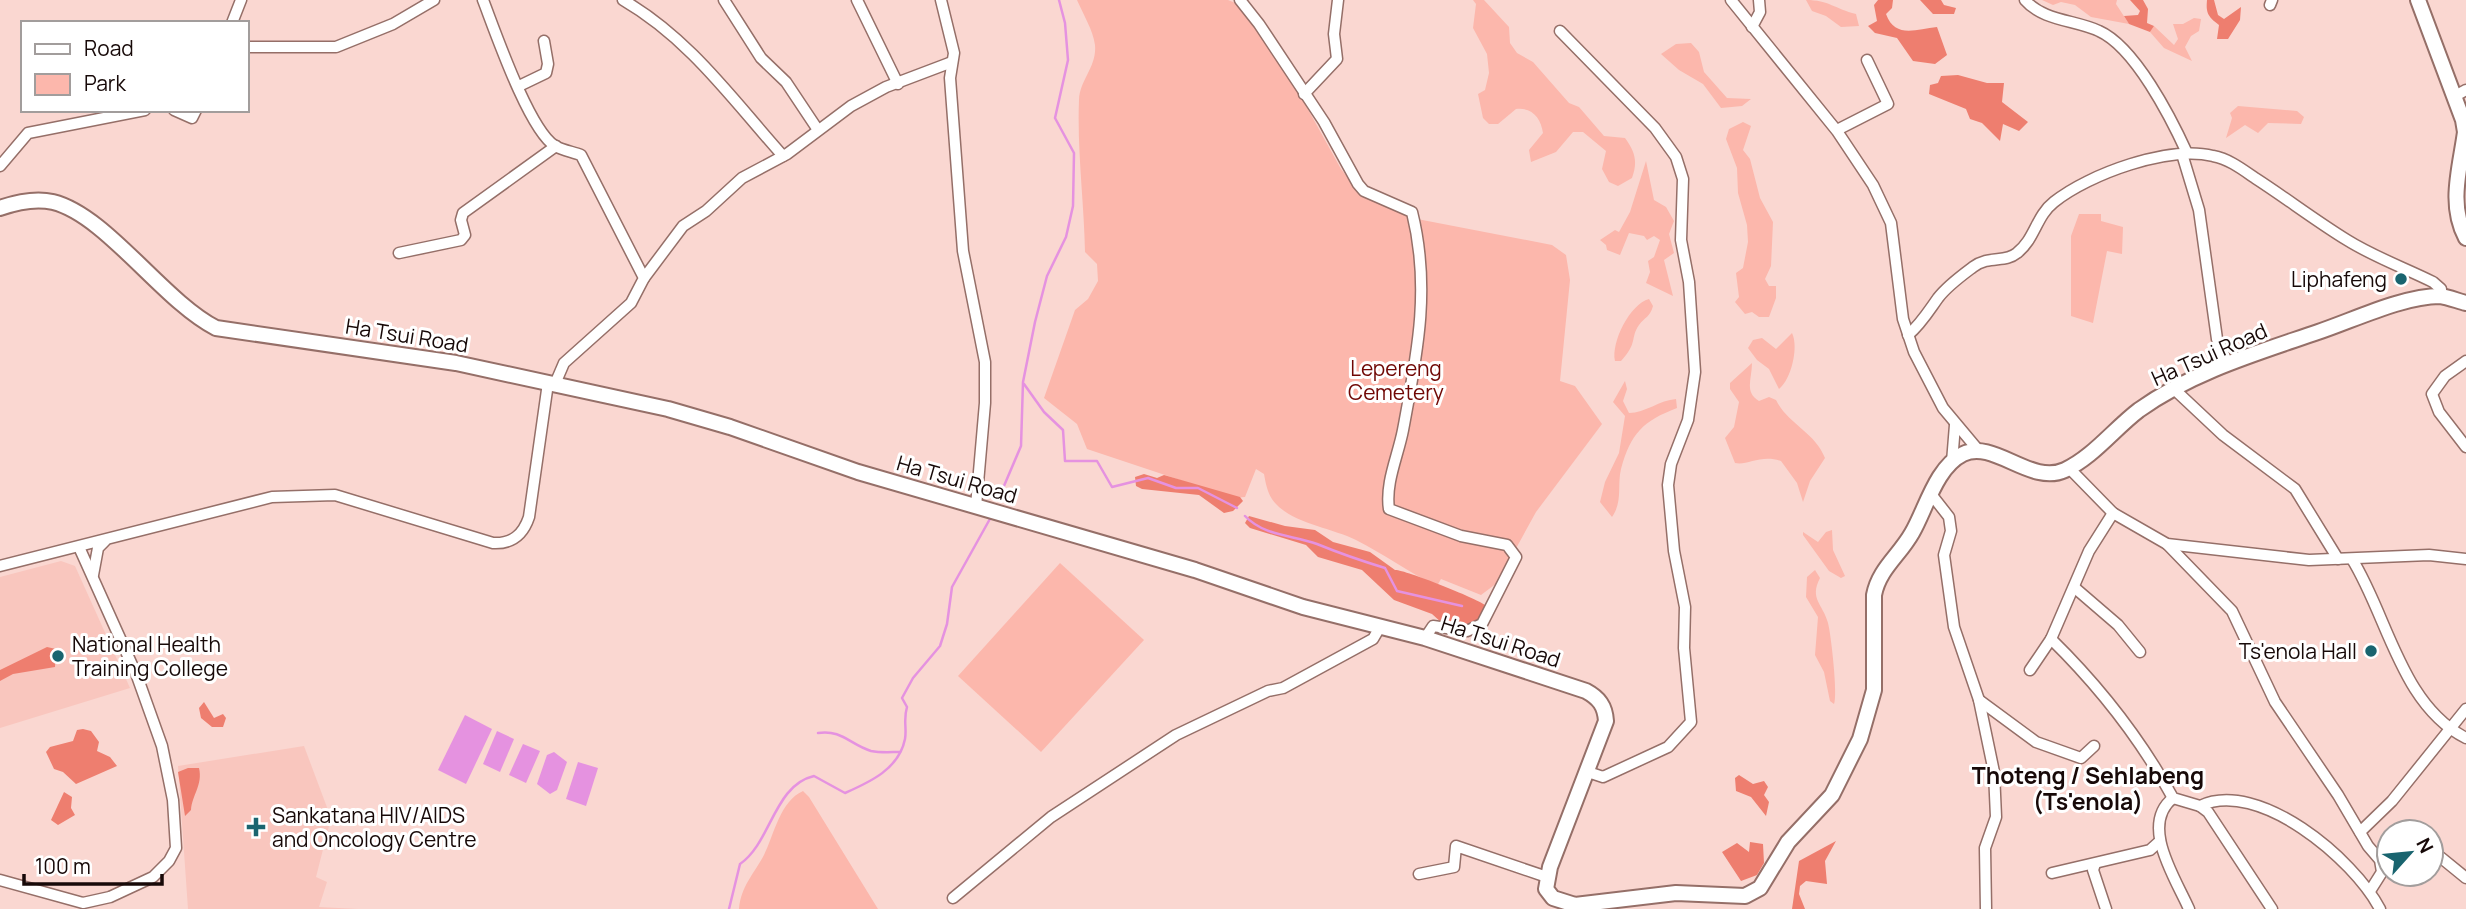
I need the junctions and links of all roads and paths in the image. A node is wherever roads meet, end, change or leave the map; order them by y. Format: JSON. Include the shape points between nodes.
{"nodes":[{"id":1,"x":241,"y":0,"type":"edge"},
{"id":2,"x":434,"y":0,"type":"edge"},
{"id":3,"x":483,"y":0,"type":"edge"},
{"id":4,"x":623,"y":0,"type":"edge"},
{"id":5,"x":724,"y":0,"type":"edge"},
{"id":6,"x":857,"y":0,"type":"edge"},
{"id":7,"x":941,"y":0,"type":"edge"},
{"id":8,"x":1240,"y":0,"type":"edge"},
{"id":9,"x":1338,"y":0,"type":"edge"},
{"id":10,"x":1731,"y":0,"type":"edge"},
{"id":11,"x":1759,"y":0,"type":"edge"},
{"id":12,"x":2025,"y":0,"type":"edge"},
{"id":13,"x":2418,"y":0,"type":"edge"},
{"id":14,"x":233,"y":21,"type":"edge"},
{"id":15,"x":1752,"y":27,"type":"junction"},
{"id":16,"x":1560,"y":32,"type":"dead end"},
{"id":17,"x":544,"y":41,"type":"dead end"},
{"id":18,"x":248,"y":47,"type":"edge"},
{"id":19,"x":1867,"y":60,"type":"dead end"},
{"id":20,"x":952,"y":62,"type":"junction"},
{"id":21,"x":898,"y":84,"type":"junction"},
{"id":22,"x":519,"y":86,"type":"junction"},
{"id":23,"x":2460,"y":93,"type":"edge"},
{"id":24,"x":1304,"y":94,"type":"junction"},
{"id":25,"x":135,"y":112,"type":"edge"},
{"id":26,"x":178,"y":112,"type":"edge"},
{"id":27,"x":195,"y":112,"type":"edge"},
{"id":28,"x":818,"y":130,"type":"junction"},
{"id":29,"x":1837,"y":130,"type":"junction"},
{"id":30,"x":2465,"y":145,"type":"edge"},
{"id":31,"x":556,"y":146,"type":"junction"},
{"id":32,"x":2185,"y":154,"type":"junction"},
{"id":33,"x":783,"y":156,"type":"junction"},
{"id":34,"x":0,"y":166,"type":"edge"},
{"id":35,"x":0,"y":208,"type":"edge"},
{"id":36,"x":2466,"y":238,"type":"edge"},
{"id":37,"x":399,"y":253,"type":"dead end"},
{"id":38,"x":644,"y":278,"type":"junction"},
{"id":39,"x":2441,"y":296,"type":"junction"},
{"id":40,"x":2466,"y":303,"type":"edge"},
{"id":41,"x":1908,"y":335,"type":"junction"},
{"id":42,"x":2466,"y":361,"type":"edge"},
{"id":43,"x":2228,"y":363,"type":"junction"},
{"id":44,"x":552,"y":384,"type":"junction"},
{"id":45,"x":2175,"y":389,"type":"junction"},
{"id":46,"x":1955,"y":425,"type":"junction"},
{"id":47,"x":2466,"y":447,"type":"edge"},
{"id":48,"x":1979,"y":451,"type":"junction"},
{"id":49,"x":1952,"y":462,"type":"junction"},
{"id":50,"x":2069,"y":468,"type":"junction"},
{"id":51,"x":1931,"y":494,"type":"junction"},
{"id":52,"x":976,"y":506,"type":"junction"},
{"id":53,"x":2113,"y":513,"type":"junction"},
{"id":54,"x":108,"y":539,"type":"junction"},
{"id":55,"x":505,"y":543,"type":"junction"},
{"id":56,"x":2166,"y":544,"type":"junction"},
{"id":57,"x":79,"y":547,"type":"junction"},
{"id":58,"x":508,"y":555,"type":"dead end"},
{"id":59,"x":2338,"y":559,"type":"junction"},
{"id":60,"x":2352,"y":559,"type":"junction"},
{"id":61,"x":2466,"y":559,"type":"edge"},
{"id":62,"x":0,"y":566,"type":"edge"},
{"id":63,"x":93,"y":576,"type":"junction"},
{"id":64,"x":2075,"y":588,"type":"junction"},
{"id":65,"x":1380,"y":627,"type":"junction"},
{"id":66,"x":1425,"y":638,"type":"junction"},
{"id":67,"x":2051,"y":639,"type":"junction"},
{"id":68,"x":2140,"y":652,"type":"dead end"},
{"id":69,"x":2029,"y":670,"type":"dead end"},
{"id":70,"x":1979,"y":700,"type":"junction"},
{"id":71,"x":2466,"y":709,"type":"edge"},
{"id":72,"x":2449,"y":730,"type":"junction"},
{"id":73,"x":2466,"y":738,"type":"edge"},
{"id":74,"x":2094,"y":746,"type":"dead end"},
{"id":75,"x":1588,"y":772,"type":"junction"},
{"id":76,"x":2173,"y":798,"type":"junction"},
{"id":77,"x":2200,"y":806,"type":"junction"},
{"id":78,"x":2360,"y":832,"type":"junction"},
{"id":79,"x":2160,"y":841,"type":"junction"},
{"id":80,"x":2445,"y":861,"type":"edge"},
{"id":81,"x":2095,"y":864,"type":"junction"},
{"id":82,"x":2052,"y":873,"type":"dead end"},
{"id":83,"x":1419,"y":874,"type":"dead end"},
{"id":84,"x":1547,"y":877,"type":"junction"},
{"id":85,"x":2466,"y":878,"type":"edge"},
{"id":86,"x":0,"y":880,"type":"edge"},
{"id":87,"x":2370,"y":891,"type":"junction"},
{"id":88,"x":953,"y":898,"type":"dead end"},
{"id":89,"x":1986,"y":909,"type":"edge"},
{"id":90,"x":2106,"y":909,"type":"edge"},
{"id":91,"x":2189,"y":909,"type":"edge"},
{"id":92,"x":2272,"y":909,"type":"edge"},
{"id":93,"x":2380,"y":909,"type":"edge"}],
"edges":[{"from":1,"to":14,"type":"street"},
{"from":2,"to":18,"type":"street","via":[[393,24],[336,47]]},
{"from":3,"to":22,"type":"street"},
{"from":4,"to":33,"type":"street","via":[[653,17],[696,55]]},
{"from":5,"to":28,"type":"street","via":[[761,58],[786,82]]},
{"from":6,"to":21,"type":"street"},
{"from":7,"to":20,"type":"street","via":[[954,53]]},
{"from":8,"to":24,"type":"street"},
{"from":9,"to":24,"type":"street","via":[[1337,59]]},
{"from":10,"to":15,"type":"street"},
{"from":11,"to":15,"type":"street","via":[[1760,12]]},
{"from":12,"to":32,"type":"street","via":[[2061,20],[2102,32],[2123,50],[2151,86]]},
{"from":13,"to":23,"type":"street"},
{"from":15,"to":29,"type":"street"},
{"from":16,"to":75,"type":"street","via":[[1645,116],[1680,166],[1685,190],[1681,240],[1689,282],[1695,372],[1688,421],[1668,485],[1685,607],[1691,722],[1668,747],[1604,777]]},
{"from":17,"to":22,"type":"street","via":[[545,73]]},
{"from":19,"to":29,"type":"street","via":[[1888,104]]},
{"from":20,"to":21,"type":"street"},
{"from":20,"to":52,"type":"street","via":[[963,251],[985,362]]},
{"from":21,"to":28,"type":"street","via":[[851,106]]},
{"from":22,"to":31,"type":"street","via":[[542,134]]},
{"from":23,"to":30,"type":"street"},
{"from":24,"to":66,"type":"street","via":[[1358,184],[1412,212],[1418,234],[1423,298],[1403,432],[1386,494],[1389,509],[1461,536],[1507,545],[1516,557],[1482,624],[1466,631],[1433,626]]},
{"from":25,"to":34,"type":"street","via":[[28,134]]},
{"from":26,"to":27,"type":"street","via":[[192,118]]},
{"from":28,"to":33,"type":"street"},
{"from":29,"to":41,"type":"street","via":[[1888,213]]},
{"from":30,"to":36,"type":"street","via":[[2456,207]]},
{"from":31,"to":37,"type":"street","via":[[463,213],[465,235],[460,240]]},
{"from":31,"to":38,"type":"street","via":[[581,155]]},
{"from":32,"to":39,"type":"street","via":[[2214,156],[2242,168],[2348,241],[2433,282]]},
{"from":32,"to":41,"type":"street","via":[[2131,165],[2053,202],[2039,219],[2034,236],[2017,254],[1989,257],[1976,265],[1940,296]]},
{"from":32,"to":43,"type":"street","via":[[2199,211],[2217,339]]},
{"from":33,"to":38,"type":"street","via":[[742,178],[683,226]]},
{"from":35,"to":44,"type":"street","name":"Ha Tsui Road","via":[[30,200],[66,207],[120,248],[182,306],[216,328],[456,363]]},
{"from":38,"to":44,"type":"street","via":[[631,303],[564,363]]},
{"from":39,"to":40,"type":"street","name":"Ha Tsui Road"},
{"from":39,"to":43,"type":"street","name":"Ha Tsui Road","via":[[2386,307]]},
{"from":41,"to":46,"type":"street","via":[[1923,372]]},
{"from":42,"to":47,"type":"street","via":[[2445,376],[2432,394]]},
{"from":43,"to":45,"type":"street","name":"Ha Tsui Road"},
{"from":44,"to":52,"type":"street","name":"Ha Tsui Road","via":[[729,426],[858,472]]},
{"from":44,"to":55,"type":"street","via":[[525,528]]},
{"from":45,"to":50,"type":"street","name":"Ha Tsui Road","via":[[2139,410]]},
{"from":45,"to":59,"type":"street","via":[[2223,435],[2295,489]]},
{"from":46,"to":48,"type":"street"},
{"from":46,"to":49,"type":"street"},
{"from":48,"to":49,"type":"street"},
{"from":48,"to":50,"type":"street","via":[[2041,473]]},
{"from":49,"to":51,"type":"street"},
{"from":50,"to":53,"type":"street"},
{"from":51,"to":70,"type":"street","via":[[1950,517],[1944,555],[1954,627]]},
{"from":51,"to":84,"type":"street","via":[[1906,544],[1877,582],[1874,690],[1860,739],[1832,795],[1788,842],[1760,888],[1745,896],[1676,893],[1575,905],[1553,898],[1546,889]]},
{"from":52,"to":65,"type":"street","name":"Ha Tsui Road"},
{"from":53,"to":56,"type":"street"},
{"from":53,"to":64,"type":"street","via":[[2089,551]]},
{"from":54,"to":55,"type":"street","via":[[272,497],[323,493]]},
{"from":54,"to":57,"type":"street"},
{"from":54,"to":63,"type":"street","via":[[98,548]]},
{"from":55,"to":58,"type":"street"},
{"from":56,"to":59,"type":"street","via":[[2309,560]]},
{"from":56,"to":78,"type":"street","via":[[2232,611],[2275,702]]},
{"from":57,"to":62,"type":"street"},
{"from":57,"to":63,"type":"street"},
{"from":59,"to":60,"type":"street"},
{"from":60,"to":61,"type":"street","via":[[2430,555]]},
{"from":60,"to":72,"type":"street","via":[[2411,681]]},
{"from":63,"to":86,"type":"street","via":[[162,746],[173,800],[176,848],[153,877],[110,897],[83,903]]},
{"from":64,"to":67,"type":"street"},
{"from":64,"to":68,"type":"street","via":[[2118,625]]},
{"from":65,"to":66,"type":"street","name":"Ha Tsui Road"},
{"from":65,"to":88,"type":"street","via":[[1374,639],[1283,688],[1176,735],[1051,817]]},
{"from":66,"to":75,"type":"street","name":"Ha Tsui Road","via":[[1597,697],[1606,721]]},
{"from":67,"to":69,"type":"street"},
{"from":67,"to":76,"type":"street","via":[[2110,702]]},
{"from":70,"to":74,"type":"street","via":[[2036,742],[2081,758]]},
{"from":70,"to":89,"type":"street","via":[[1994,772],[1996,817],[1985,848]]},
{"from":71,"to":72,"type":"street"},
{"from":72,"to":73,"type":"street"},
{"from":72,"to":78,"type":"street","via":[[2392,801]]},
{"from":75,"to":84,"type":"street","name":"Ha Tsui Road"},
{"from":76,"to":77,"type":"street"},
{"from":76,"to":79,"type":"street","via":[[2166,803],[2158,826]]},
{"from":77,"to":87,"type":"street","via":[[2213,800],[2234,800],[2267,807],[2323,844]]},
{"from":77,"to":92,"type":"street"},
{"from":78,"to":87,"type":"street","via":[[2380,860],[2382,872]]},
{"from":79,"to":81,"type":"street","via":[[2150,850]]},
{"from":79,"to":91,"type":"street"},
{"from":80,"to":85,"type":"street"},
{"from":81,"to":82,"type":"street"},
{"from":81,"to":90,"type":"street"},
{"from":83,"to":84,"type":"street","via":[[1454,867],[1456,846]]},
{"from":87,"to":93,"type":"street"}]}
